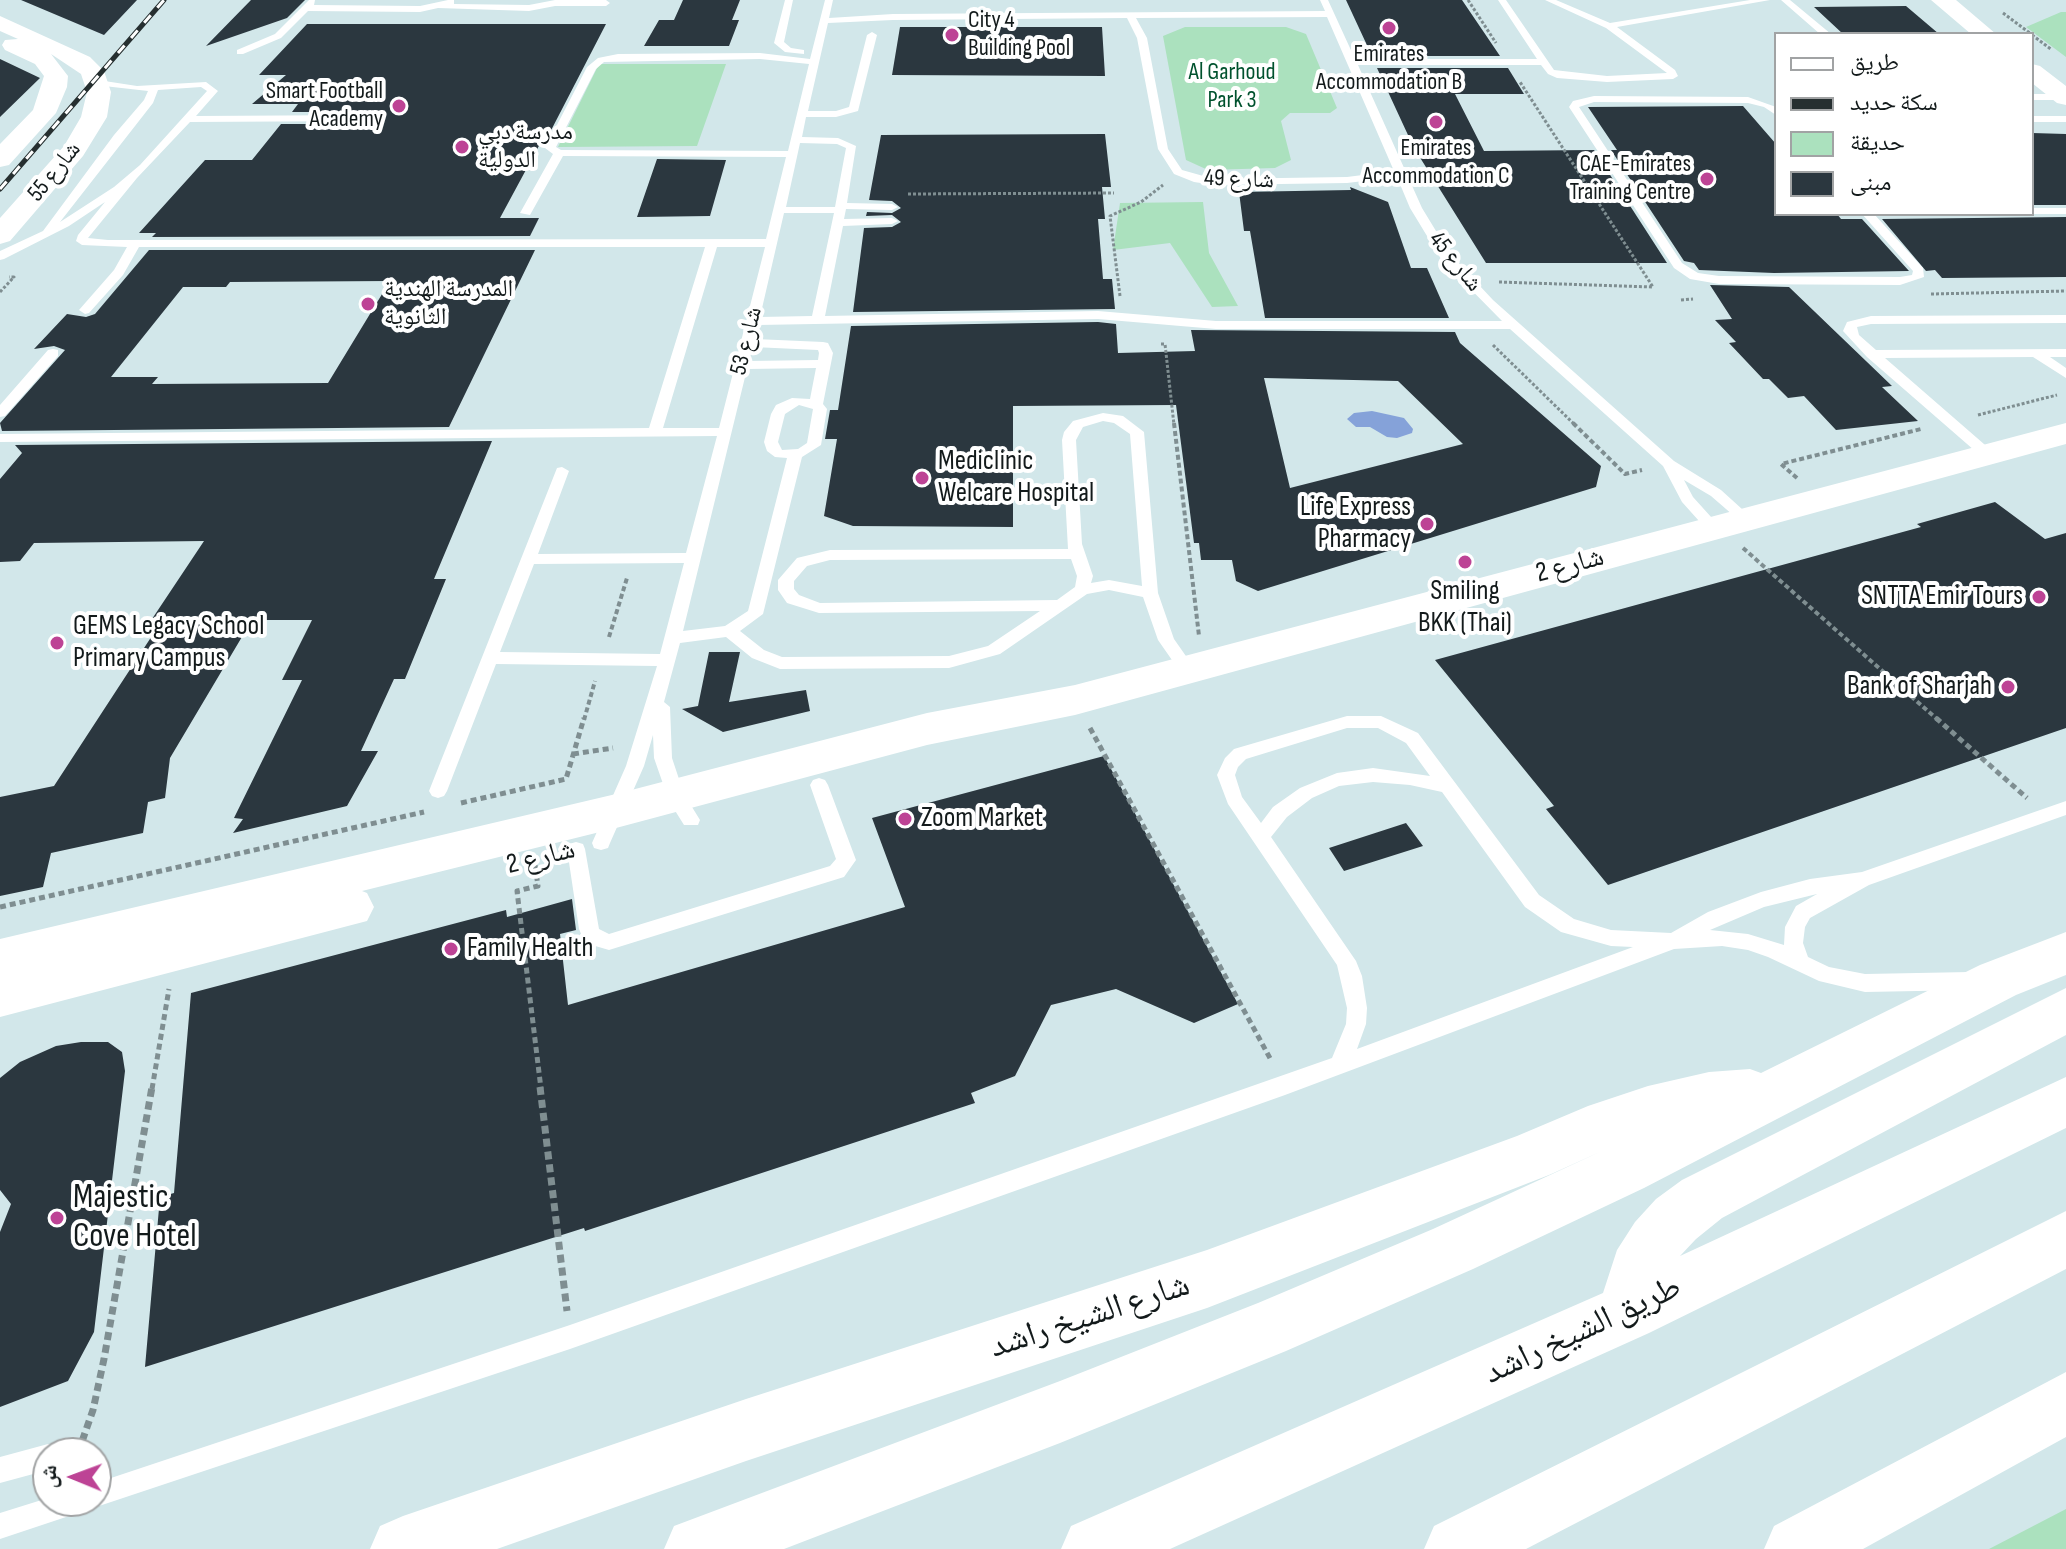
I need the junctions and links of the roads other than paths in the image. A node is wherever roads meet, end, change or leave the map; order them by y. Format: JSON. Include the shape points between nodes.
{"nodes":[{"id":1,"x":314,"y":0,"type":"edge"},
{"id":2,"x":453,"y":0,"type":"edge"},
{"id":3,"x":789,"y":0,"type":"edge"},
{"id":4,"x":1324,"y":0,"type":"edge"},
{"id":5,"x":1502,"y":0,"type":"edge"},
{"id":6,"x":1549,"y":0,"type":"edge"},
{"id":7,"x":1766,"y":0,"type":"edge"},
{"id":8,"x":1785,"y":0,"type":"edge"},
{"id":9,"x":1942,"y":0,"type":"edge"},
{"id":10,"x":606,"y":3,"type":"dead end"},
{"id":11,"x":441,"y":6,"type":"junction"},
{"id":12,"x":306,"y":8,"type":"junction"},
{"id":13,"x":826,"y":11,"type":"edge"},
{"id":14,"x":1130,"y":16,"type":"junction"},
{"id":15,"x":1148,"y":16,"type":"junction"},
{"id":16,"x":1331,"y":16,"type":"junction"},
{"id":17,"x":0,"y":23,"type":"edge"},
{"id":18,"x":1609,"y":26,"type":"junction"},
{"id":19,"x":1824,"y":32,"type":"edge"},
{"id":20,"x":1982,"y":32,"type":"edge"},
{"id":21,"x":872,"y":35,"type":"dead end"},
{"id":22,"x":1142,"y":38,"type":"junction"},
{"id":23,"x":0,"y":39,"type":"edge"},
{"id":24,"x":240,"y":52,"type":"dead end"},
{"id":25,"x":815,"y":58,"type":"junction"},
{"id":26,"x":1351,"y":62,"type":"junction"},
{"id":27,"x":1543,"y":62,"type":"junction"},
{"id":28,"x":2034,"y":73,"type":"edge"},
{"id":29,"x":154,"y":87,"type":"junction"},
{"id":30,"x":98,"y":93,"type":"junction"},
{"id":31,"x":2034,"y":97,"type":"edge"},
{"id":32,"x":1774,"y":98,"type":"edge"},
{"id":33,"x":1760,"y":102,"type":"junction"},
{"id":34,"x":2066,"y":105,"type":"edge"},
{"id":35,"x":1774,"y":111,"type":"edge"},
{"id":36,"x":803,"y":114,"type":"junction"},
{"id":37,"x":371,"y":118,"type":"dead end"},
{"id":38,"x":2034,"y":118,"type":"edge"},
{"id":39,"x":189,"y":119,"type":"junction"},
{"id":40,"x":795,"y":147,"type":"junction"},
{"id":41,"x":74,"y":150,"type":"junction"},
{"id":42,"x":559,"y":153,"type":"junction"},
{"id":43,"x":2,"y":158,"type":"edge"},
{"id":44,"x":1401,"y":173,"type":"junction"},
{"id":45,"x":132,"y":178,"type":"junction"},
{"id":46,"x":1347,"y":180,"type":"junction"},
{"id":47,"x":1407,"y":186,"type":"junction"},
{"id":48,"x":840,"y":209,"type":"junction"},
{"id":49,"x":779,"y":210,"type":"junction"},
{"id":50,"x":2034,"y":211,"type":"edge"},
{"id":51,"x":2066,"y":211,"type":"edge"},
{"id":52,"x":526,"y":213,"type":"dead end"},
{"id":53,"x":893,"y":213,"type":"dead end"},
{"id":54,"x":1870,"y":216,"type":"edge"},
{"id":55,"x":0,"y":235,"type":"edge"},
{"id":56,"x":44,"y":235,"type":"junction"},
{"id":57,"x":712,"y":243,"type":"junction"},
{"id":58,"x":771,"y":243,"type":"junction"},
{"id":59,"x":135,"y":244,"type":"junction"},
{"id":60,"x":0,"y":256,"type":"edge"},
{"id":61,"x":85,"y":310,"type":"dead end"},
{"id":62,"x":2066,"y":319,"type":"edge"},
{"id":63,"x":818,"y":320,"type":"junction"},
{"id":64,"x":753,"y":321,"type":"junction"},
{"id":65,"x":1514,"y":325,"type":"junction"},
{"id":66,"x":747,"y":343,"type":"junction"},
{"id":67,"x":53,"y":353,"type":"dead end"},
{"id":68,"x":2036,"y":353,"type":"junction"},
{"id":69,"x":2066,"y":353,"type":"edge"},
{"id":70,"x":1872,"y":354,"type":"junction"},
{"id":71,"x":823,"y":364,"type":"junction"},
{"id":72,"x":741,"y":365,"type":"junction"},
{"id":73,"x":2066,"y":374,"type":"edge"},
{"id":74,"x":816,"y":404,"type":"junction"},
{"id":75,"x":0,"y":413,"type":"edge"},
{"id":76,"x":655,"y":432,"type":"junction"},
{"id":77,"x":725,"y":432,"type":"junction"},
{"id":78,"x":2066,"y":433,"type":"edge"},
{"id":79,"x":0,"y":438,"type":"edge"},
{"id":80,"x":1987,"y":454,"type":"junction"},
{"id":81,"x":795,"y":455,"type":"junction"},
{"id":82,"x":1669,"y":464,"type":"junction"},
{"id":83,"x":562,"y":471,"type":"dead end"},
{"id":84,"x":1726,"y":524,"type":"junction"},
{"id":85,"x":1078,"y":554,"type":"junction"},
{"id":86,"x":692,"y":558,"type":"junction"},
{"id":87,"x":528,"y":559,"type":"junction"},
{"id":88,"x":1082,"y":590,"type":"junction"},
{"id":89,"x":1150,"y":593,"type":"junction"},
{"id":90,"x":1059,"y":605,"type":"junction"},
{"id":91,"x":729,"y":631,"type":"junction"},
{"id":92,"x":672,"y":638,"type":"junction"},
{"id":93,"x":489,"y":658,"type":"junction"},
{"id":94,"x":667,"y":660,"type":"junction"},
{"id":95,"x":1195,"y":667,"type":"junction"},
{"id":96,"x":662,"y":680,"type":"junction"},
{"id":97,"x":1075,"y":700,"type":"junction"},
{"id":98,"x":819,"y":785,"type":"junction"},
{"id":99,"x":1448,"y":787,"type":"junction"},
{"id":100,"x":438,"y":791,"type":"dead end"},
{"id":101,"x":683,"y":808,"type":"junction"},
{"id":102,"x":2066,"y":808,"type":"edge"},
{"id":103,"x":564,"y":830,"type":"junction"},
{"id":104,"x":1260,"y":837,"type":"junction"},
{"id":105,"x":1862,"y":880,"type":"junction"},
{"id":106,"x":1673,"y":941,"type":"junction"},
{"id":107,"x":2066,"y":953,"type":"edge"},
{"id":108,"x":0,"y":960,"type":"edge"},
{"id":109,"x":1800,"y":962,"type":"junction"},
{"id":110,"x":1998,"y":980,"type":"junction"},
{"id":111,"x":0,"y":995,"type":"edge"},
{"id":112,"x":2066,"y":1010,"type":"edge"},
{"id":113,"x":1340,"y":1065,"type":"junction"},
{"id":114,"x":1777,"y":1091,"type":"junction"},
{"id":115,"x":2066,"y":1101,"type":"edge"},
{"id":116,"x":2066,"y":1239,"type":"edge"},
{"id":117,"x":1628,"y":1312,"type":"junction"},
{"id":118,"x":2066,"y":1403,"type":"edge"},
{"id":119,"x":32,"y":1461,"type":"edge"},
{"id":120,"x":0,"y":1470,"type":"edge"},
{"id":121,"x":112,"y":1491,"type":"edge"},
{"id":122,"x":32,"y":1516,"type":"edge"},
{"id":123,"x":0,"y":1526,"type":"edge"},
{"id":124,"x":403,"y":1549,"type":"edge"},
{"id":125,"x":697,"y":1549,"type":"edge"},
{"id":126,"x":1094,"y":1549,"type":"edge"},
{"id":127,"x":1457,"y":1549,"type":"edge"},
{"id":128,"x":1797,"y":1549,"type":"edge"}],
"edges":[{"from":1,"to":12,"type":"lane"},
{"from":2,"to":11,"type":"lane"},
{"from":3,"to":25,"type":"lane","via":[[779,43]]},
{"from":4,"to":16,"type":"lane","name":"شارع 45"},
{"from":5,"to":27,"type":"lane"},
{"from":6,"to":18,"type":"lane"},
{"from":7,"to":18,"type":"lane"},
{"from":8,"to":19,"type":"lane"},
{"from":9,"to":20,"type":"main road"},
{"from":10,"to":11,"type":"lane"},
{"from":11,"to":12,"type":"lane"},
{"from":12,"to":24,"type":"lane","via":[[278,36]]},
{"from":13,"to":14,"type":"lane","via":[[893,17]]},
{"from":13,"to":25,"type":"lane","name":"شارع 53"},
{"from":14,"to":15,"type":"lane"},
{"from":14,"to":22,"type":"lane"},
{"from":15,"to":16,"type":"lane"},
{"from":15,"to":22,"type":"lane"},
{"from":16,"to":26,"type":"lane","name":"شارع 45"},
{"from":17,"to":30,"type":"main road","via":[[68,53],[92,71]]},
{"from":18,"to":27,"type":"lane","via":[[1673,76],[1565,77]]},
{"from":21,"to":36,"type":"lane","via":[[854,109]]},
{"from":22,"to":46,"type":"lane","name":"شارع 49","via":[[1163,149],[1178,172],[1214,182]]},
{"from":23,"to":43,"type":"main road","name":"شارع 55","via":[[43,59],[56,76],[44,113]]},
{"from":25,"to":36,"type":"lane","name":"شارع 53"},
{"from":25,"to":42,"type":"lane","via":[[601,60],[592,67],[551,144]]},
{"from":26,"to":27,"type":"lane"},
{"from":26,"to":44,"type":"lane","name":"شارع 45"},
{"from":28,"to":34,"type":"main road"},
{"from":29,"to":30,"type":"lane"},
{"from":29,"to":39,"type":"lane","via":[[211,87],[210,96]]},
{"from":29,"to":56,"type":"lane","via":[[149,101]]},
{"from":30,"to":41,"type":"main road","name":"شارع 55","via":[[94,117]]},
{"from":31,"to":34,"type":"lane"},
{"from":32,"to":33,"type":"lane"},
{"from":33,"to":35,"type":"lane"},
{"from":33,"to":54,"type":"lane","via":[[1594,99],[1574,107],[1678,265],[1694,276],[1885,281],[1918,277],[1919,271]]},
{"from":34,"to":38,"type":"lane"},
{"from":36,"to":40,"type":"lane","name":"شارع 53"},
{"from":37,"to":39,"type":"lane"},
{"from":39,"to":45,"type":"lane"},
{"from":40,"to":42,"type":"lane"},
{"from":40,"to":48,"type":"lane","via":[[838,141],[851,146]]},
{"from":40,"to":49,"type":"lane","name":"شارع 53"},
{"from":41,"to":43,"type":"main road","via":[[36,160]]},
{"from":41,"to":55,"type":"main road","name":"شارع 55"},
{"from":42,"to":52,"type":"lane"},
{"from":44,"to":46,"type":"lane","name":"شارع 49"},
{"from":44,"to":47,"type":"lane","name":"شارع 45"},
{"from":45,"to":56,"type":"lane"},
{"from":45,"to":59,"type":"lane","via":[[82,237],[87,243]]},
{"from":46,"to":47,"type":"lane","name":"شارع 49"},
{"from":47,"to":65,"type":"lane","name":"شارع 45","via":[[1428,232],[1467,282]]},
{"from":48,"to":49,"type":"lane"},
{"from":48,"to":53,"type":"lane"},
{"from":48,"to":63,"type":"lane"},
{"from":49,"to":58,"type":"lane","name":"شارع 53"},
{"from":50,"to":51,"type":"lane"},
{"from":56,"to":60,"type":"lane"},
{"from":57,"to":58,"type":"lane"},
{"from":57,"to":59,"type":"lane"},
{"from":57,"to":76,"type":"lane"},
{"from":58,"to":64,"type":"lane","name":"شارع 53"},
{"from":59,"to":61,"type":"lane","via":[[119,272]]},
{"from":62,"to":70,"type":"lane","via":[[1871,320],[1851,325],[1854,338]]},
{"from":63,"to":64,"type":"lane"},
{"from":63,"to":65,"type":"lane","via":[[1122,316],[1216,325]]},
{"from":64,"to":66,"type":"lane","name":"شارع 53"},
{"from":65,"to":82,"type":"lane","name":"شارع 45"},
{"from":66,"to":71,"type":"lane","via":[[817,344],[826,349]]},
{"from":66,"to":72,"type":"lane","name":"شارع 53"},
{"from":67,"to":75,"type":"lane"},
{"from":68,"to":69,"type":"lane"},
{"from":68,"to":70,"type":"lane"},
{"from":68,"to":73,"type":"lane"},
{"from":70,"to":80,"type":"lane"},
{"from":71,"to":72,"type":"lane"},
{"from":71,"to":74,"type":"lane"},
{"from":72,"to":77,"type":"lane","name":"شارع 53"},
{"from":74,"to":81,"type":"lane","via":[[820,415],[814,445]]},
{"from":74,"to":81,"type":"lane","via":[[788,403],[778,414],[772,446],[780,454]]},
{"from":76,"to":77,"type":"lane"},
{"from":76,"to":79,"type":"lane"},
{"from":77,"to":86,"type":"lane","name":"شارع 53"},
{"from":78,"to":80,"type":"main road","name":"شارع 2"},
{"from":80,"to":84,"type":"main road","name":"شارع 2"},
{"from":81,"to":91,"type":"lane","via":[[758,608],[749,621]]},
{"from":82,"to":84,"type":"lane","name":"شارع 45","via":[[1687,499]]},
{"from":82,"to":84,"type":"lane","name":"شارع 45","via":[[1716,493]]},
{"from":83,"to":87,"type":"lane"},
{"from":84,"to":95,"type":"main road","name":"شارع 2"},
{"from":85,"to":88,"type":"lane","via":[[1085,576]]},
{"from":85,"to":89,"type":"lane","via":[[1071,432],[1089,419],[1118,419],[1129,424],[1139,440]]},
{"from":85,"to":90,"type":"lane","via":[[830,555],[802,562],[786,580],[793,599],[819,608]]},
{"from":86,"to":87,"type":"lane"},
{"from":86,"to":92,"type":"lane","name":"شارع 53"},
{"from":87,"to":93,"type":"lane"},
{"from":88,"to":89,"type":"lane","via":[[1109,585]]},
{"from":88,"to":90,"type":"lane"},
{"from":89,"to":95,"type":"lane","via":[[1166,640]]},
{"from":90,"to":91,"type":"lane","via":[[994,650],[949,662],[780,663],[758,654]]},
{"from":91,"to":92,"type":"lane"},
{"from":92,"to":94,"type":"lane","name":"شارع 53"},
{"from":93,"to":94,"type":"lane"},
{"from":93,"to":100,"type":"lane"},
{"from":94,"to":96,"type":"lane","name":"شارع 53"},
{"from":95,"to":97,"type":"main road","name":"شارع 2"},
{"from":96,"to":101,"type":"lane","name":"شارع 53","via":[[663,758]]},
{"from":96,"to":103,"type":"lane","name":"شارع 53","via":[[643,744]]},
{"from":97,"to":98,"type":"main road","name":"شارع 2","via":[[942,751]]},
{"from":97,"to":101,"type":"main road","name":"شارع 2","via":[[939,726]]},
{"from":98,"to":101,"type":"main road","name":"شارع 2"},
{"from":98,"to":103,"type":"lane","via":[[846,860],[837,872],[609,942],[592,937]]},
{"from":99,"to":104,"type":"lane","via":[[1373,775],[1337,780],[1293,802]]},
{"from":99,"to":104,"type":"lane","via":[[1412,738],[1381,722],[1347,722],[1253,749],[1231,763],[1228,787]]},
{"from":99,"to":106,"type":"lane","via":[[1519,886],[1548,915],[1589,934]]},
{"from":101,"to":103,"type":"main road","name":"شارع 2"},
{"from":102,"to":105,"type":"lane"},
{"from":103,"to":108,"type":"main road","name":"شارع 2"},
{"from":103,"to":111,"type":"main road","name":"شارع 2","via":[[175,952]]},
{"from":104,"to":113,"type":"lane","via":[[1352,976],[1356,1024]]},
{"from":105,"to":106,"type":"lane","via":[[1761,900]]},
{"from":105,"to":109,"type":"lane","via":[[1803,912],[1793,943]]},
{"from":106,"to":109,"type":"lane","via":[[1748,942]]},
{"from":106,"to":113,"type":"lane"},
{"from":107,"to":110,"type":"main road"},
{"from":109,"to":110,"type":"lane","via":[[1826,975],[1865,983]]},
{"from":110,"to":114,"type":"main road"},
{"from":112,"to":117,"type":"main road","via":[[1702,1199],[1655,1242],[1638,1271]]},
{"from":113,"to":121,"type":"lane","via":[[570,1337]]},
{"from":114,"to":124,"type":"main road","name":"شارع الشيخ راشد","via":[[1709,1096],[1618,1121],[1207,1279]]},
{"from":114,"to":125,"type":"main road","via":[[1453,1249],[1265,1330]]},
{"from":115,"to":117,"type":"main road","name":"طريق الشيخ راشد"},
{"from":116,"to":127,"type":"main road"},
{"from":117,"to":126,"type":"main road","name":"طريق الشيخ راشد"},
{"from":118,"to":128,"type":"main road"},
{"from":119,"to":120,"type":"lane"},
{"from":122,"to":123,"type":"lane"}]}
